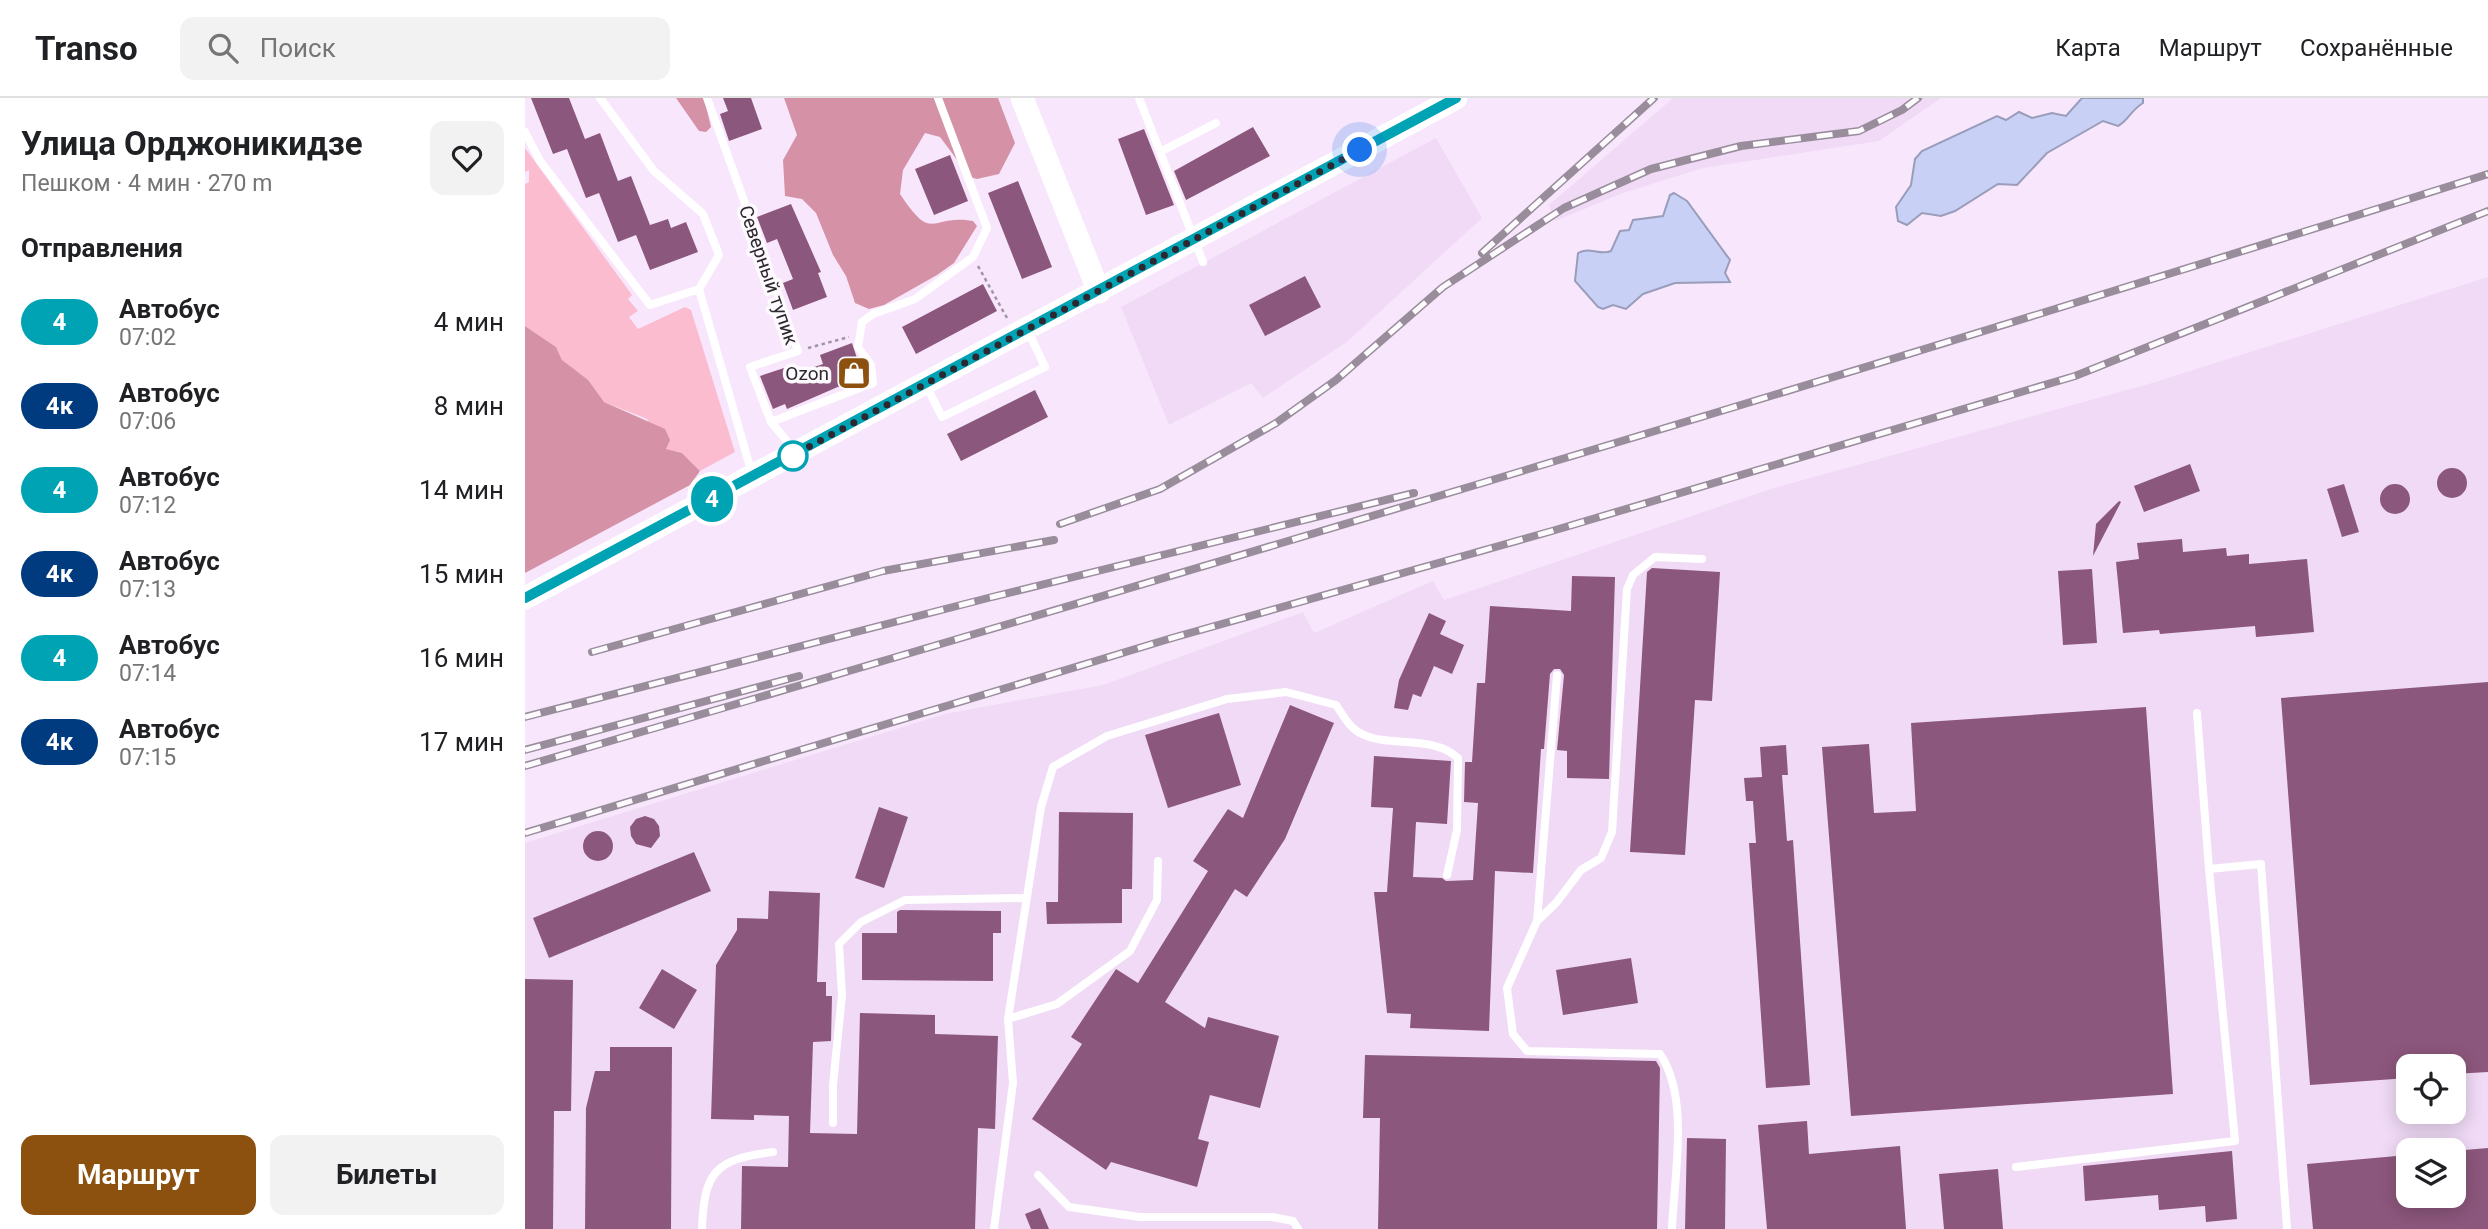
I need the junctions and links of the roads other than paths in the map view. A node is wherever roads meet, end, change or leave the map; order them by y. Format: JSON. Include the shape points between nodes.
{"nodes":[{"id":1,"x":600,"y":98,"type":"edge"},
{"id":2,"x":707,"y":98,"type":"edge"},
{"id":3,"x":938,"y":98,"type":"edge"},
{"id":4,"x":1022,"y":98,"type":"edge"},
{"id":5,"x":1139,"y":98,"type":"edge"},
{"id":6,"x":1456,"y":98,"type":"edge"},
{"id":7,"x":1216,"y":123,"type":"dead end"},
{"id":8,"x":525,"y":132,"type":"edge"},
{"id":9,"x":1160,"y":152,"type":"junction"},
{"id":10,"x":1193,"y":241,"type":"junction"},
{"id":11,"x":1203,"y":262,"type":"dead end"},
{"id":12,"x":699,"y":289,"type":"junction"},
{"id":13,"x":1099,"y":292,"type":"junction"},
{"id":14,"x":1028,"y":330,"type":"junction"},
{"id":15,"x":926,"y":385,"type":"junction"},
{"id":16,"x":771,"y":422,"type":"junction"},
{"id":17,"x":797,"y":454,"type":"junction"},
{"id":18,"x":753,"y":477,"type":"junction"},
{"id":19,"x":1702,"y":559,"type":"dead end"},
{"id":20,"x":525,"y":598,"type":"edge"},
{"id":21,"x":1557,"y":675,"type":"dead end"},
{"id":22,"x":2197,"y":713,"type":"dead end"},
{"id":23,"x":1158,"y":861,"type":"dead end"},
{"id":24,"x":2209,"y":869,"type":"junction"},
{"id":25,"x":1447,"y":875,"type":"dead end"},
{"id":26,"x":1025,"y":898,"type":"junction"},
{"id":27,"x":1537,"y":921,"type":"junction"},
{"id":28,"x":1008,"y":1019,"type":"junction"},
{"id":29,"x":833,"y":1123,"type":"dead end"},
{"id":30,"x":773,"y":1152,"type":"dead end"},
{"id":31,"x":2016,"y":1167,"type":"dead end"},
{"id":32,"x":1038,"y":1175,"type":"dead end"},
{"id":33,"x":702,"y":1229,"type":"edge"},
{"id":34,"x":994,"y":1229,"type":"edge"},
{"id":35,"x":1299,"y":1229,"type":"edge"},
{"id":36,"x":1672,"y":1229,"type":"edge"},
{"id":37,"x":2287,"y":1229,"type":"edge"}],
"edges":[{"from":1,"to":12,"type":"lane","via":[[654,171],[703,214],[719,256]]},
{"from":2,"to":16,"type":"lane","name":"Северный тупик","via":[[798,351],[750,368]]},
{"from":3,"to":16,"type":"lane","via":[[987,228],[973,257],[915,299],[862,322],[858,347],[871,365],[873,383]]},
{"from":4,"to":13,"type":"street"},
{"from":5,"to":9,"type":"lane"},
{"from":6,"to":10,"type":"street"},
{"from":7,"to":9,"type":"lane"},
{"from":8,"to":12,"type":"lane","via":[[540,161],[650,305]]},
{"from":9,"to":10,"type":"lane"},
{"from":10,"to":11,"type":"lane"},
{"from":10,"to":13,"type":"street"},
{"from":12,"to":18,"type":"lane"},
{"from":13,"to":14,"type":"street"},
{"from":14,"to":15,"type":"street"},
{"from":14,"to":15,"type":"lane","via":[[1045,366],[942,416]]},
{"from":15,"to":17,"type":"street"},
{"from":16,"to":17,"type":"lane","name":"Северный тупик"},
{"from":17,"to":18,"type":"street"},
{"from":18,"to":20,"type":"street"},
{"from":19,"to":27,"type":"lane","via":[[1655,557],[1633,575],[1627,589],[1612,832],[1601,858],[1581,870]]},
{"from":21,"to":27,"type":"lane"},
{"from":22,"to":24,"type":"lane"},
{"from":23,"to":28,"type":"lane","via":[[1157,900],[1130,951],[1056,1004]]},
{"from":24,"to":31,"type":"lane","via":[[2235,1141]]},
{"from":24,"to":37,"type":"lane","via":[[2261,864]]},
{"from":25,"to":26,"type":"lane","via":[[1457,830],[1458,758],[1447,748],[1362,735],[1336,705],[1286,692],[1227,699],[1135,725],[1053,767]]},
{"from":26,"to":28,"type":"lane"},
{"from":26,"to":29,"type":"lane","via":[[905,900],[861,922],[839,944],[842,995]]},
{"from":27,"to":36,"type":"lane","via":[[1507,988],[1513,1034],[1527,1051],[1660,1054],[1671,1071],[1677,1095]]},
{"from":28,"to":34,"type":"lane","via":[[1013,1083]]},
{"from":30,"to":33,"type":"lane","via":[[748,1155],[718,1168],[704,1193]]},
{"from":32,"to":35,"type":"lane","via":[[1069,1207],[1140,1217],[1272,1217],[1293,1221]]}]}
